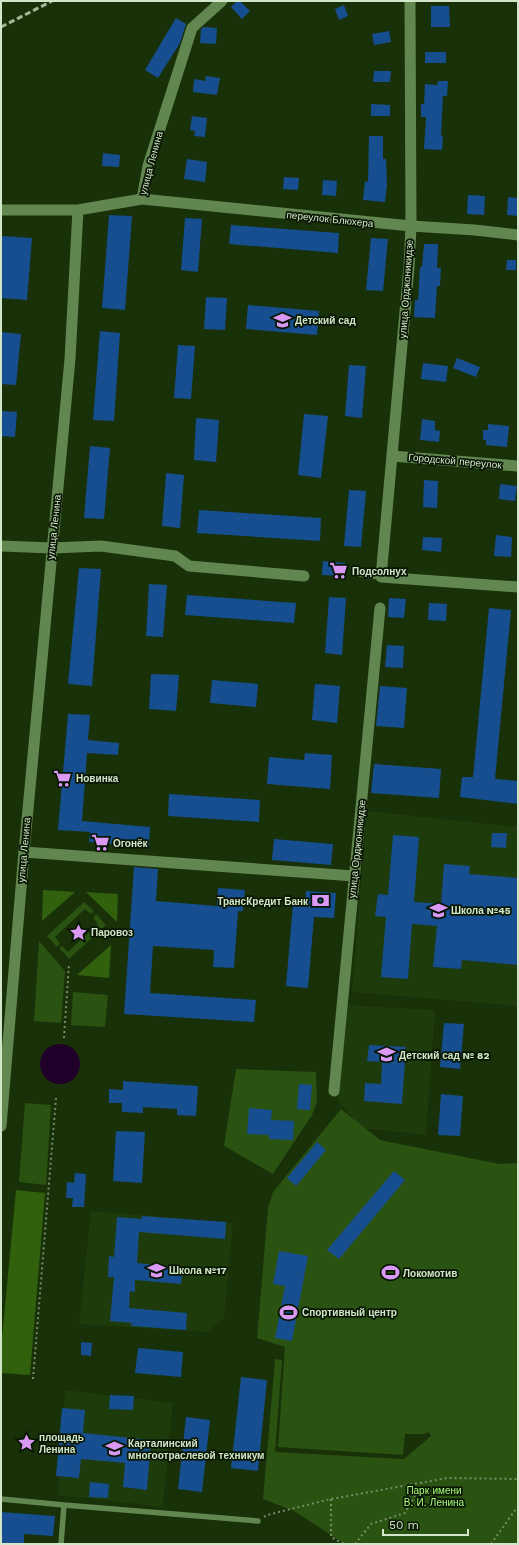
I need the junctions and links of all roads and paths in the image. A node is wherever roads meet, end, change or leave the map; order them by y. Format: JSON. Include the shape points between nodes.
{"nodes":[{"id":1,"x":222,"y":1,"type":"edge"},
{"id":2,"x":410,"y":1,"type":"edge"},
{"id":3,"x":142,"y":199,"type":"junction"},
{"id":4,"x":1,"y":210,"type":"edge"},
{"id":5,"x":78,"y":210,"type":"junction"},
{"id":6,"x":411,"y":226,"type":"junction"},
{"id":7,"x":518,"y":235,"type":"edge"},
{"id":8,"x":392,"y":456,"type":"junction"},
{"id":9,"x":518,"y":466,"type":"edge"},
{"id":10,"x":1,"y":546,"type":"edge"},
{"id":11,"x":52,"y":548,"type":"junction"},
{"id":12,"x":359,"y":574,"type":"dead end"},
{"id":13,"x":304,"y":576,"type":"dead end"},
{"id":14,"x":382,"y":577,"type":"junction"},
{"id":15,"x":518,"y":587,"type":"edge"},
{"id":16,"x":380,"y":608,"type":"dead end"},
{"id":17,"x":24,"y":852,"type":"junction"},
{"id":18,"x":354,"y":876,"type":"junction"},
{"id":19,"x":69,"y":964,"type":"dead end"},
{"id":20,"x":64,"y":1038,"type":"dead end"},
{"id":21,"x":3,"y":1063,"type":"edge"},
{"id":22,"x":334,"y":1091,"type":"dead end"},
{"id":23,"x":56,"y":1098,"type":"dead end"},
{"id":24,"x":1,"y":1126,"type":"edge"},
{"id":25,"x":33,"y":1379,"type":"dead end"},
{"id":26,"x":518,"y":1479,"type":"edge"},
{"id":27,"x":422,"y":1483,"type":"junction"},
{"id":28,"x":1,"y":1499,"type":"edge"},
{"id":29,"x":331,"y":1499,"type":"junction"},
{"id":30,"x":64,"y":1505,"type":"junction"},
{"id":31,"x":518,"y":1506,"type":"edge"},
{"id":32,"x":258,"y":1521,"type":"joint"},
{"id":33,"x":61,"y":1544,"type":"edge"},
{"id":34,"x":344,"y":1544,"type":"edge"},
{"id":35,"x":355,"y":1544,"type":"edge"},
{"id":36,"x":490,"y":1544,"type":"edge"}],
"edges":[{"from":1,"to":3,"type":"street","name":"улица Ленина","via":[[192,28],[148,166]]},
{"from":2,"to":6,"type":"street","name":"улица Орджоникидзе"},
{"from":3,"to":5,"type":"street","name":"улица Ленина"},
{"from":3,"to":6,"type":"street","name":"переулок Блюхера"},
{"from":4,"to":5,"type":"street"},
{"from":5,"to":11,"type":"street","name":"улица Ленина","via":[[70,359]]},
{"from":6,"to":7,"type":"street","name":"переулок Блюхера"},
{"from":6,"to":8,"type":"street","name":"улица Орджоникидзе"},
{"from":8,"to":9,"type":"street","name":"Городской переулок"},
{"from":8,"to":14,"type":"street","name":"улица Орджоникидзе"},
{"from":10,"to":11,"type":"street"},
{"from":11,"to":13,"type":"street","via":[[102,546],[176,556],[189,566]]},
{"from":11,"to":17,"type":"street","name":"улица Ленина"},
{"from":12,"to":14,"type":"lane"},
{"from":14,"to":15,"type":"street"},
{"from":16,"to":18,"type":"street","name":"улица Орджоникидзе"},
{"from":17,"to":18,"type":"street"},
{"from":17,"to":21,"type":"street","name":"улица Ленина"},
{"from":18,"to":22,"type":"street","name":"улица Орджоникидзе"},
{"from":19,"to":20,"type":"path"},
{"from":21,"to":24,"type":"street","name":"улица Ленина"},
{"from":23,"to":25,"type":"path"},
{"from":26,"to":27,"type":"path","via":[[447,1478]]},
{"from":27,"to":29,"type":"path"},
{"from":27,"to":35,"type":"path","via":[[405,1513],[371,1524]]},
{"from":28,"to":30,"type":"lane"},
{"from":29,"to":32,"type":"path","via":[[267,1515]]},
{"from":29,"to":34,"type":"path","via":[[331,1537]]},
{"from":30,"to":32,"type":"lane"},
{"from":30,"to":33,"type":"lane"},
{"from":31,"to":36,"type":"path"}]}
